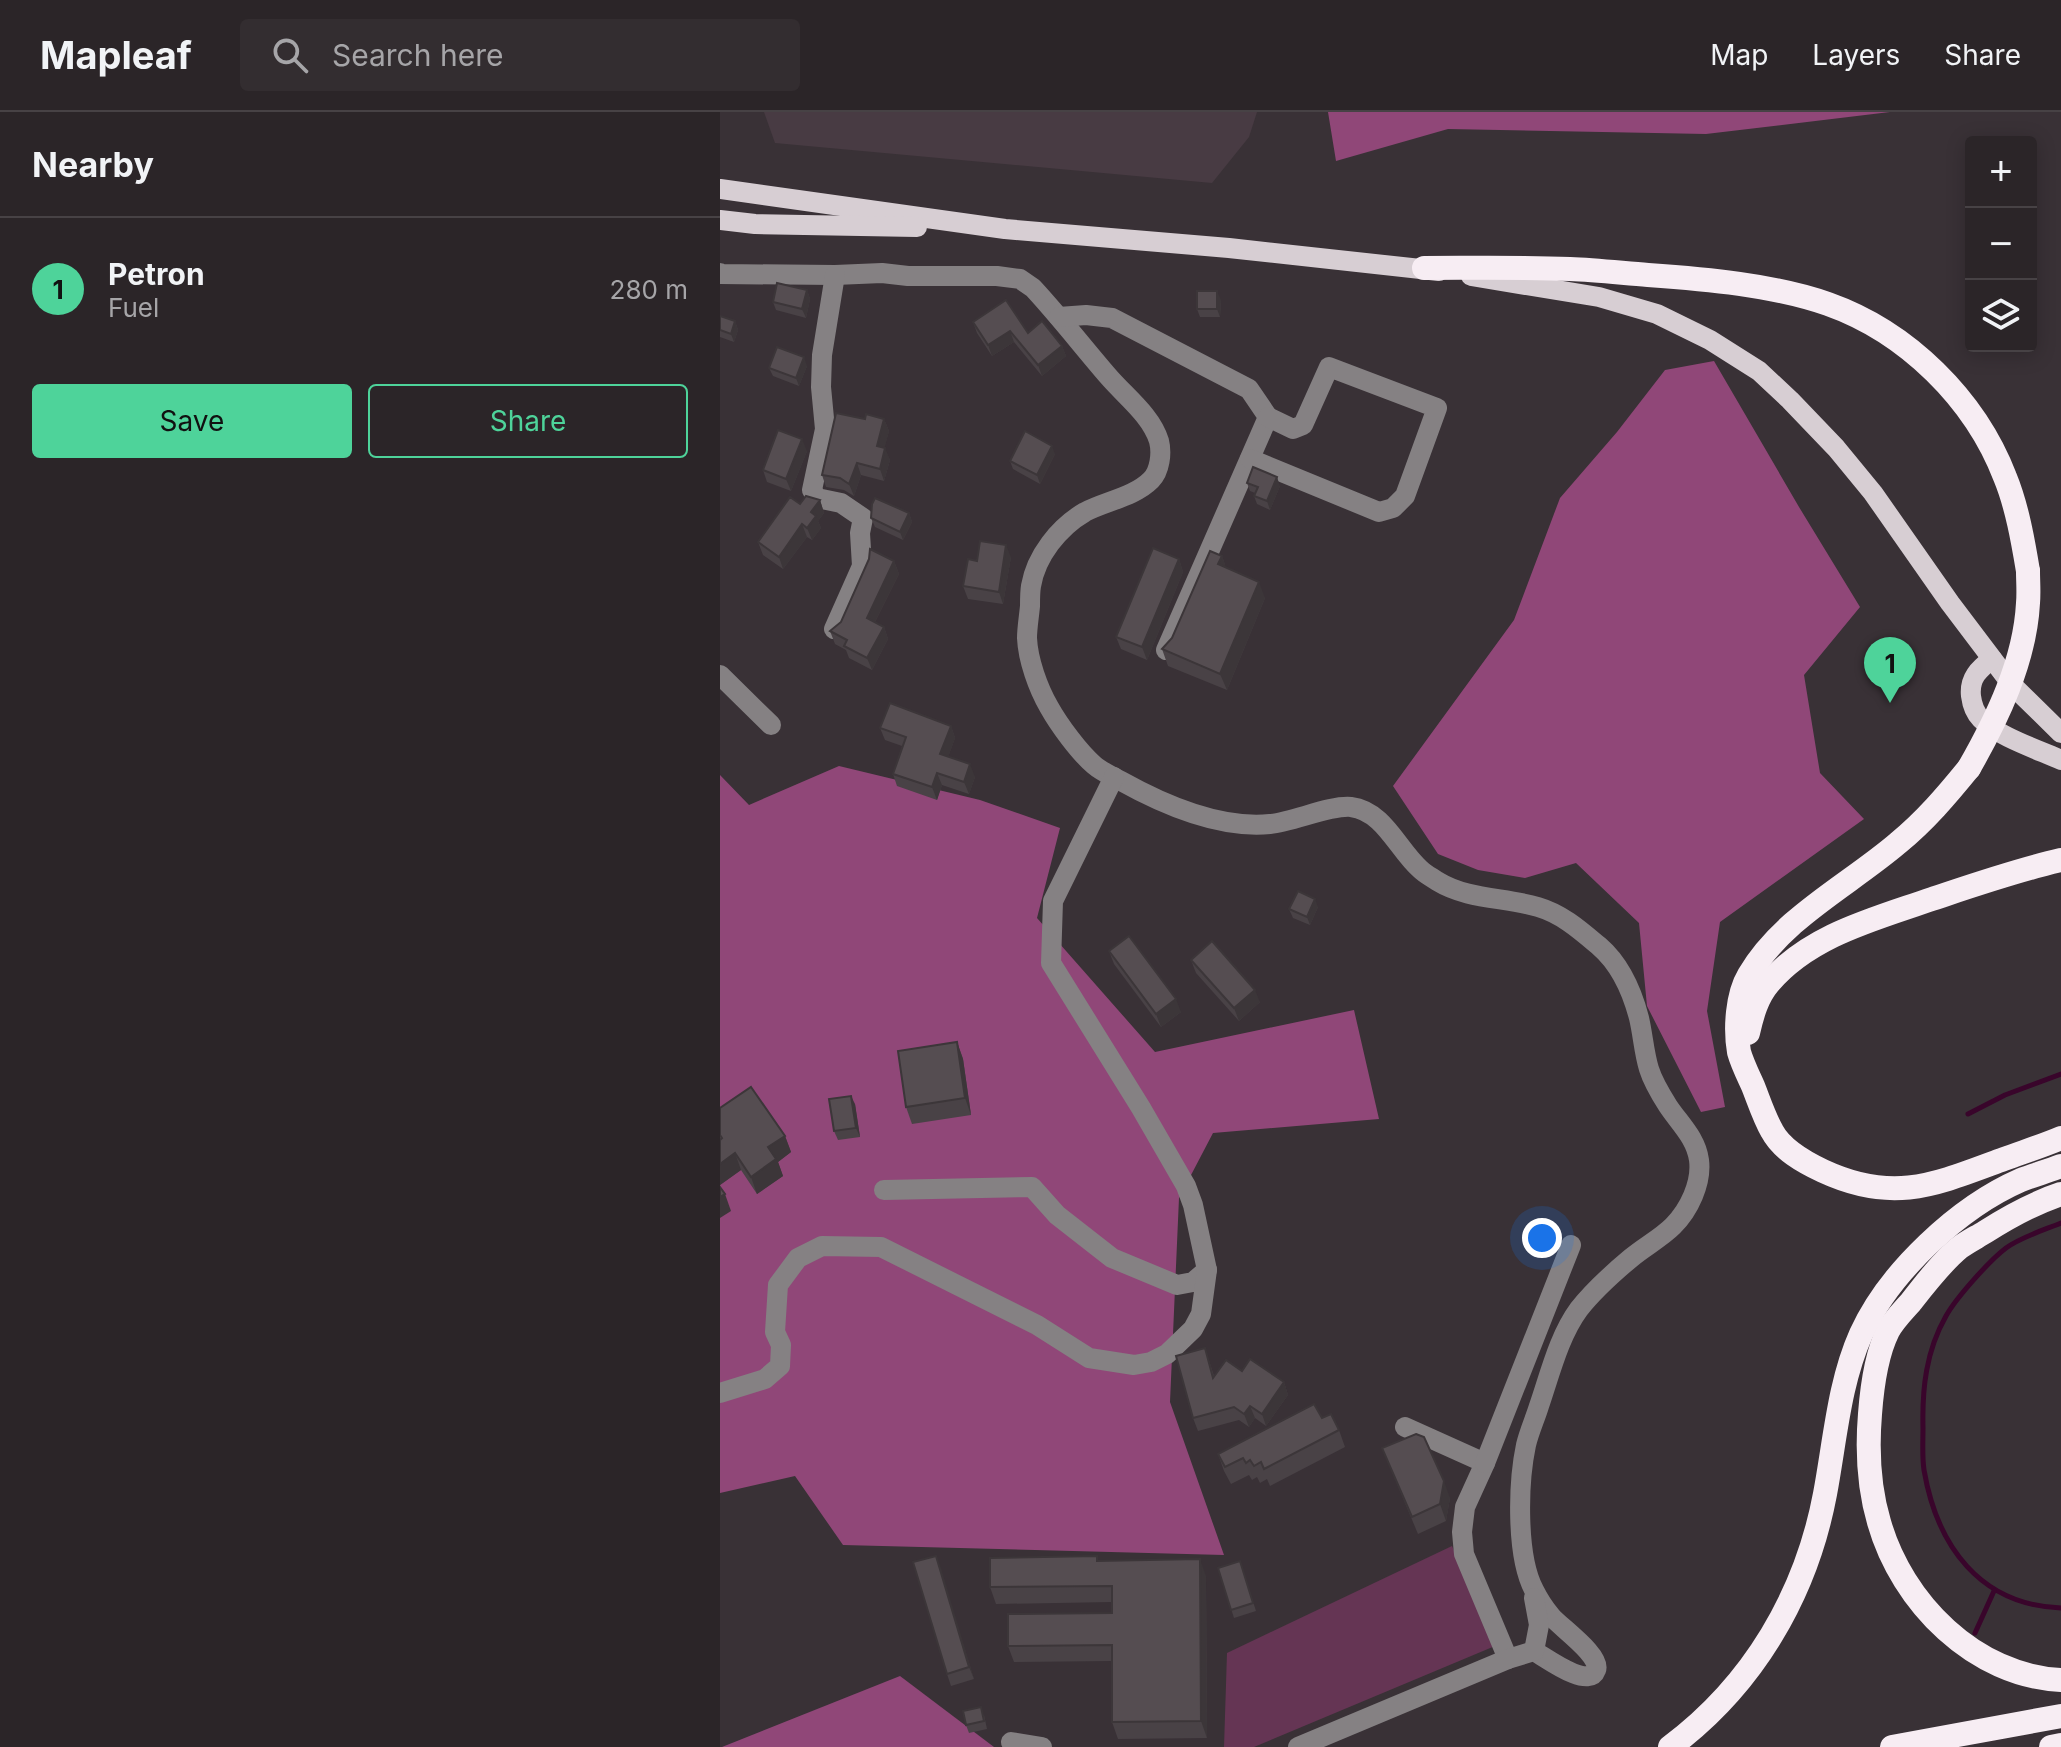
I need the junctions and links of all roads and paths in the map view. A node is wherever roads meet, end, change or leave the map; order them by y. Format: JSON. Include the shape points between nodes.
{"nodes":[{"id":1,"x":720,"y":189,"type":"edge"},
{"id":2,"x":720,"y":220,"type":"edge"},
{"id":3,"x":1005,"y":229,"type":"junction"},
{"id":4,"x":1424,"y":268,"type":"junction"},
{"id":5,"x":720,"y":273,"type":"edge"},
{"id":6,"x":835,"y":275,"type":"junction"},
{"id":7,"x":1059,"y":317,"type":"junction"},
{"id":8,"x":1268,"y":417,"type":"junction"},
{"id":9,"x":1250,"y":459,"type":"junction"},
{"id":10,"x":834,"y":629,"type":"edge"},
{"id":11,"x":1166,"y":650,"type":"edge"},
{"id":12,"x":1992,"y":659,"type":"junction"},
{"id":13,"x":720,"y":675,"type":"edge"},
{"id":14,"x":771,"y":725,"type":"dead end"},
{"id":15,"x":2061,"y":733,"type":"edge"},
{"id":16,"x":2061,"y":760,"type":"edge"},
{"id":17,"x":1114,"y":777,"type":"junction"},
{"id":18,"x":2061,"y":860,"type":"edge"},
{"id":19,"x":1740,"y":1054,"type":"junction"},
{"id":20,"x":2061,"y":1138,"type":"edge"},
{"id":21,"x":2061,"y":1166,"type":"edge"},
{"id":22,"x":884,"y":1190,"type":"dead end"},
{"id":23,"x":2061,"y":1194,"type":"edge"},
{"id":24,"x":1571,"y":1245,"type":"dead end"},
{"id":25,"x":1207,"y":1270,"type":"junction"},
{"id":26,"x":720,"y":1393,"type":"edge"},
{"id":27,"x":1405,"y":1427,"type":"dead end"},
{"id":28,"x":1485,"y":1463,"type":"junction"},
{"id":29,"x":1532,"y":1587,"type":"junction"},
{"id":30,"x":1534,"y":1651,"type":"junction"},
{"id":31,"x":1508,"y":1659,"type":"junction"},
{"id":32,"x":2061,"y":1680,"type":"edge"},
{"id":33,"x":2061,"y":1716,"type":"edge"},
{"id":34,"x":1011,"y":1742,"type":"dead end"},
{"id":35,"x":2061,"y":1745,"type":"edge"},
{"id":36,"x":1042,"y":1747,"type":"edge"},
{"id":37,"x":1298,"y":1747,"type":"edge"},
{"id":38,"x":1670,"y":1747,"type":"edge"},
{"id":39,"x":1892,"y":1747,"type":"edge"},
{"id":40,"x":2051,"y":1747,"type":"edge"}],
"edges":[{"from":1,"to":3,"type":"main road"},
{"from":2,"to":3,"type":"main road"},
{"from":3,"to":4,"type":"main road"},
{"from":4,"to":12,"type":"main road","via":[[1599,297],[1657,314],[1759,371],[1873,493]]},
{"from":4,"to":19,"type":"highway","bridge":true,"via":[[1573,269],[1703,279],[1829,305],[1907,346],[1972,415],[2006,478],[2028,571],[2028,605],[2015,668],[1987,736],[1938,806],[1899,843],[1784,929],[1765,952],[1747,977],[1740,1002]]},
{"from":5,"to":6,"type":"street"},
{"from":6,"to":7,"type":"street","via":[[1020,279]]},
{"from":6,"to":10,"type":"street","via":[[822,355],[825,429],[812,490],[817,498],[841,503],[863,518],[862,566]]},
{"from":7,"to":8,"type":"street","via":[[1112,318],[1249,389]]},
{"from":7,"to":17,"type":"street","via":[[1149,420],[1161,447],[1151,480],[1080,515],[1055,537],[1031,586],[1027,639],[1049,707],[1095,766]]},
{"from":8,"to":9,"type":"street"},
{"from":8,"to":9,"type":"street","via":[[1293,429],[1303,425],[1329,367],[1437,408],[1405,496],[1379,512]]},
{"from":9,"to":11,"type":"street"},
{"from":12,"to":15,"type":"main road"},
{"from":12,"to":16,"type":"main road","via":[[1972,680],[1978,715],[2000,732]]},
{"from":13,"to":14,"type":"street"},
{"from":17,"to":25,"type":"street","via":[[1053,901],[1051,963],[1186,1186]]},
{"from":17,"to":29,"type":"street","via":[[1152,798],[1211,819],[1248,825],[1349,807],[1368,813],[1417,867],[1443,884],[1489,899],[1541,907],[1565,919],[1606,952],[1622,974],[1638,1012],[1649,1069],[1694,1142],[1699,1175],[1674,1226],[1590,1297],[1558,1351],[1526,1446],[1520,1529]]},
{"from":18,"to":19,"type":"highway","via":[[1936,898],[1815,946],[1768,985]]},
{"from":19,"to":20,"type":"highway","via":[[1772,1133],[1792,1154],[1840,1179],[1883,1190],[1933,1184]]},
{"from":21,"to":38,"type":"highway","via":[[2019,1181],[1974,1207],[1940,1233],[1880,1300],[1860,1337],[1846,1381],[1817,1529],[1783,1618],[1730,1692]]},
{"from":22,"to":25,"type":"street","via":[[1032,1187],[1057,1215],[1112,1258],[1177,1285],[1193,1282]]},
{"from":23,"to":32,"type":"highway","via":[[2033,1203],[1959,1248],[1926,1282],[1889,1331],[1872,1381],[1868,1431],[1879,1522],[1908,1585],[1966,1647],[1999,1665]]},
{"from":24,"to":28,"type":"street"},
{"from":25,"to":26,"type":"street","via":[[1201,1314],[1193,1329],[1167,1354],[1134,1365],[1089,1358],[1037,1325],[881,1247],[822,1246],[798,1258],[778,1285],[775,1332],[781,1345],[780,1366],[765,1379]]},
{"from":27,"to":28,"type":"street"},
{"from":28,"to":31,"type":"street","via":[[1465,1507],[1464,1554]]},
{"from":29,"to":30,"type":"street","via":[[1539,1625]]},
{"from":29,"to":30,"type":"street","via":[[1597,1668],[1587,1678],[1577,1677]]},
{"from":30,"to":31,"type":"street"},
{"from":31,"to":37,"type":"street"},
{"from":33,"to":39,"type":"highway"},
{"from":34,"to":36,"type":"street"},
{"from":35,"to":40,"type":"highway"}]}
